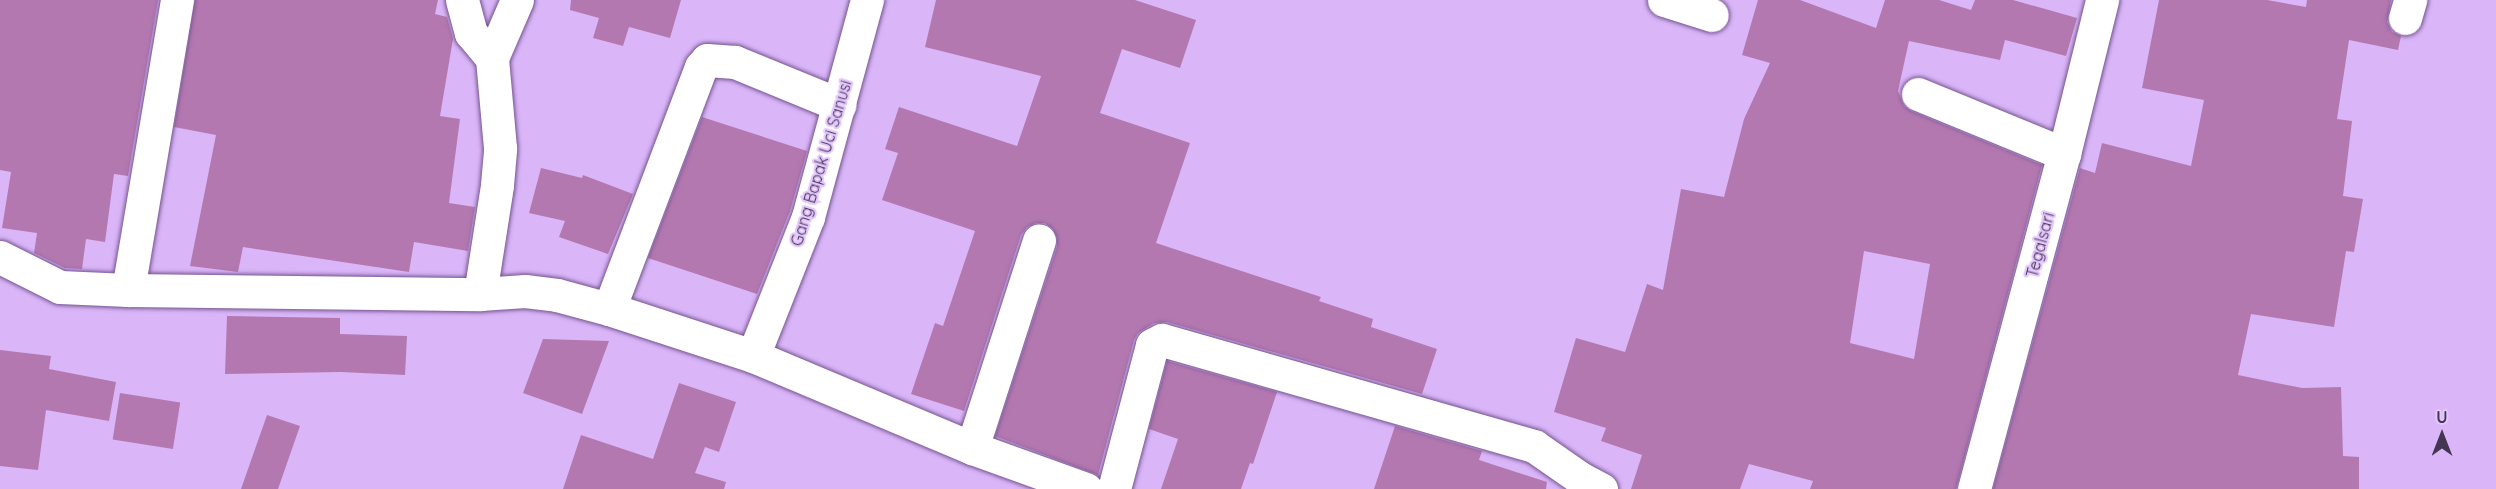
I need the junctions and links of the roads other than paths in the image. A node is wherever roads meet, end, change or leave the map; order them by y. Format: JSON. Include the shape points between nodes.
{"nodes":[{"id":1,"x":177,"y":0,"type":"edge"},
{"id":2,"x":462,"y":0,"type":"edge"},
{"id":3,"x":517,"y":0,"type":"edge"},
{"id":4,"x":867,"y":0,"type":"edge"},
{"id":5,"x":1664,"y":0,"type":"edge"},
{"id":6,"x":2102,"y":0,"type":"edge"},
{"id":7,"x":1712,"y":15,"type":"dead end"},
{"id":8,"x":492,"y":58,"type":"junction"},
{"id":9,"x":1918,"y":94,"type":"dead end"},
{"id":10,"x":840,"y":105,"type":"junction"},
{"id":11,"x":2064,"y":154,"type":"junction"},
{"id":12,"x":1039,"y":241,"type":"dead end"},
{"id":13,"x":0,"y":257,"type":"edge"},
{"id":14,"x":128,"y":290,"type":"junction"},
{"id":15,"x":480,"y":294,"type":"junction"},
{"id":16,"x":609,"y":309,"type":"junction"},
{"id":17,"x":753,"y":356,"type":"junction"},
{"id":18,"x":972,"y":448,"type":"junction"},
{"id":19,"x":1086,"y":489,"type":"edge"},
{"id":20,"x":1114,"y":489,"type":"edge"},
{"id":21,"x":1601,"y":489,"type":"edge"},
{"id":22,"x":1974,"y":489,"type":"edge"}],
"edges":[{"from":1,"to":14,"type":"street"},
{"from":2,"to":8,"type":"street","via":[[471,33]]},
{"from":3,"to":8,"type":"street"},
{"from":4,"to":10,"type":"street","name":"Gang Bapak Uci Sanusi"},
{"from":5,"to":7,"type":"street"},
{"from":6,"to":11,"type":"street","name":"Tegalsari"},
{"from":8,"to":15,"type":"street","via":[[500,148]]},
{"from":9,"to":11,"type":"street"},
{"from":10,"to":16,"type":"street","via":[[735,62],[707,60],[701,67]]},
{"from":10,"to":17,"type":"street","name":"Gang Bapak Uci Sanusi","via":[[808,217]]},
{"from":11,"to":22,"type":"street","name":"Tegalsari"},
{"from":12,"to":18,"type":"street"},
{"from":13,"to":14,"type":"street","via":[[60,286]]},
{"from":14,"to":15,"type":"street"},
{"from":15,"to":16,"type":"street","via":[[525,291]]},
{"from":16,"to":17,"type":"street"},
{"from":17,"to":18,"type":"street"},
{"from":18,"to":19,"type":"street"},
{"from":20,"to":21,"type":"street","via":[[1152,345],[1162,340],[1180,342],[1534,446]]}]}
